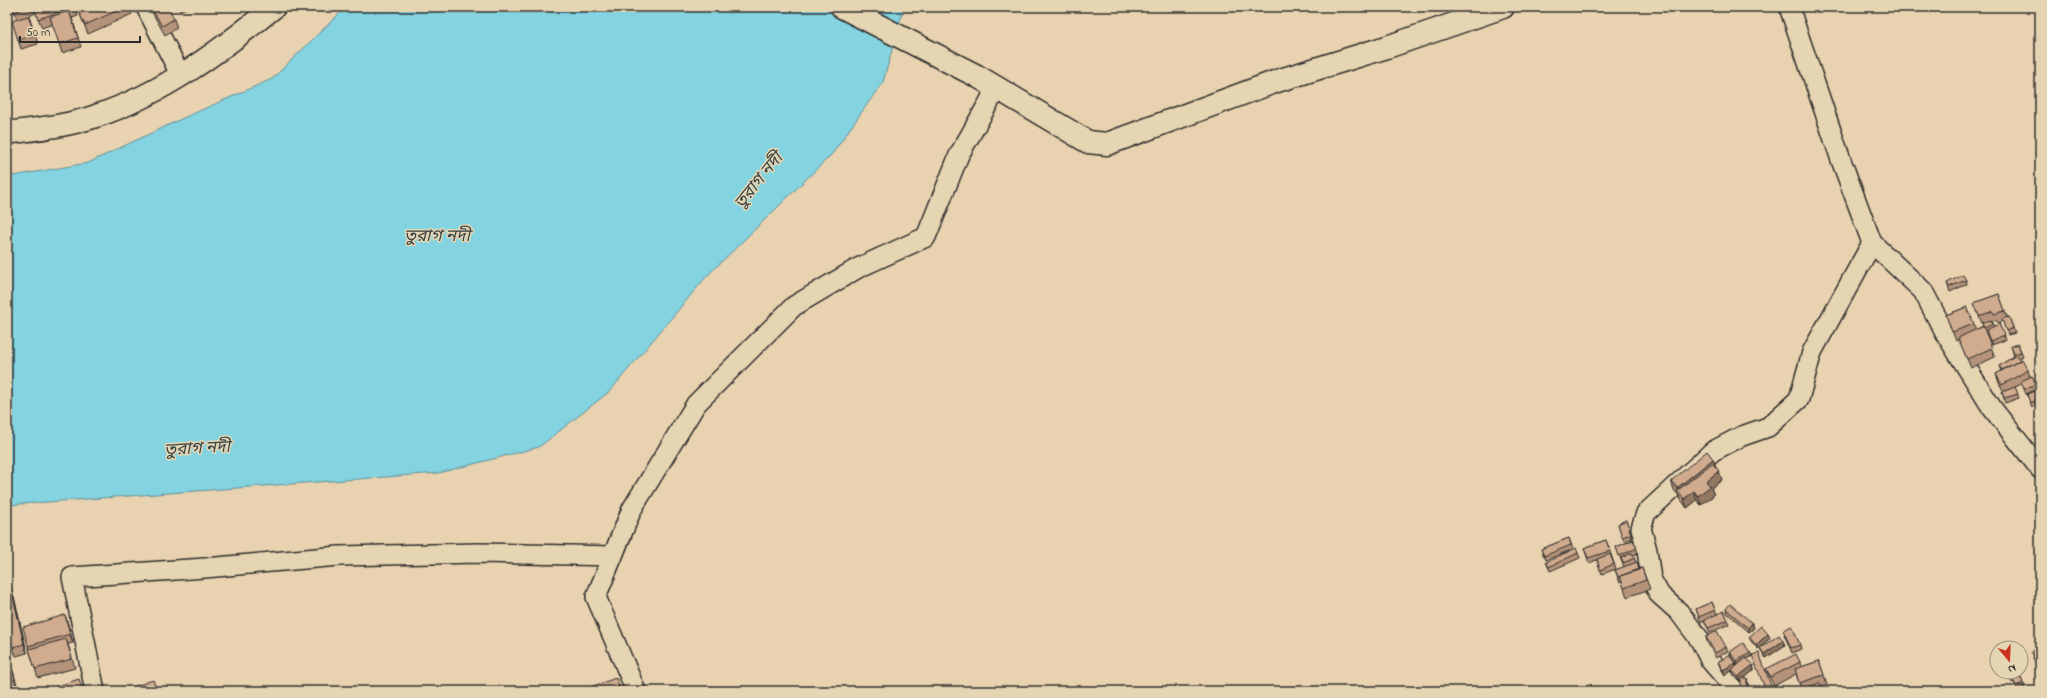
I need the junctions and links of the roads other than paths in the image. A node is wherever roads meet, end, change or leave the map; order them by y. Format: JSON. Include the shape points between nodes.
{"nodes":[{"id":1,"x":146,"y":7,"type":"edge"},
{"id":2,"x":274,"y":7,"type":"edge"},
{"id":3,"x":842,"y":7,"type":"edge"},
{"id":4,"x":1503,"y":7,"type":"edge"},
{"id":5,"x":1789,"y":7,"type":"edge"},
{"id":6,"x":181,"y":76,"type":"junction"},
{"id":7,"x":997,"y":88,"type":"junction"},
{"id":8,"x":7,"y":133,"type":"edge"},
{"id":9,"x":1872,"y":243,"type":"junction"},
{"id":10,"x":2040,"y":469,"type":"edge"},
{"id":11,"x":613,"y":556,"type":"junction"},
{"id":12,"x":95,"y":691,"type":"edge"},
{"id":13,"x":636,"y":691,"type":"edge"},
{"id":14,"x":1737,"y":691,"type":"edge"}],
"edges":[{"from":1,"to":6,"type":"street"},
{"from":2,"to":6,"type":"main road"},
{"from":3,"to":7,"type":"main road"},
{"from":4,"to":7,"type":"main road","via":[[1277,81],[1107,144],[1088,142]]},
{"from":5,"to":9,"type":"street"},
{"from":6,"to":8,"type":"main road","via":[[146,97],[96,117]]},
{"from":7,"to":11,"type":"street","via":[[959,154],[926,237],[858,268],[794,306],[696,404],[632,508]]},
{"from":9,"to":10,"type":"street","via":[[1923,291],[1945,333],[1992,408]]},
{"from":9,"to":14,"type":"street","via":[[1812,352],[1799,400],[1768,427],[1742,436],[1713,451],[1646,513],[1641,528],[1651,579],[1660,595],[1679,612],[1700,640],[1710,660]]},
{"from":11,"to":12,"type":"street","via":[[479,553],[339,556],[72,577]]},
{"from":11,"to":13,"type":"street","via":[[596,597]]}]}
